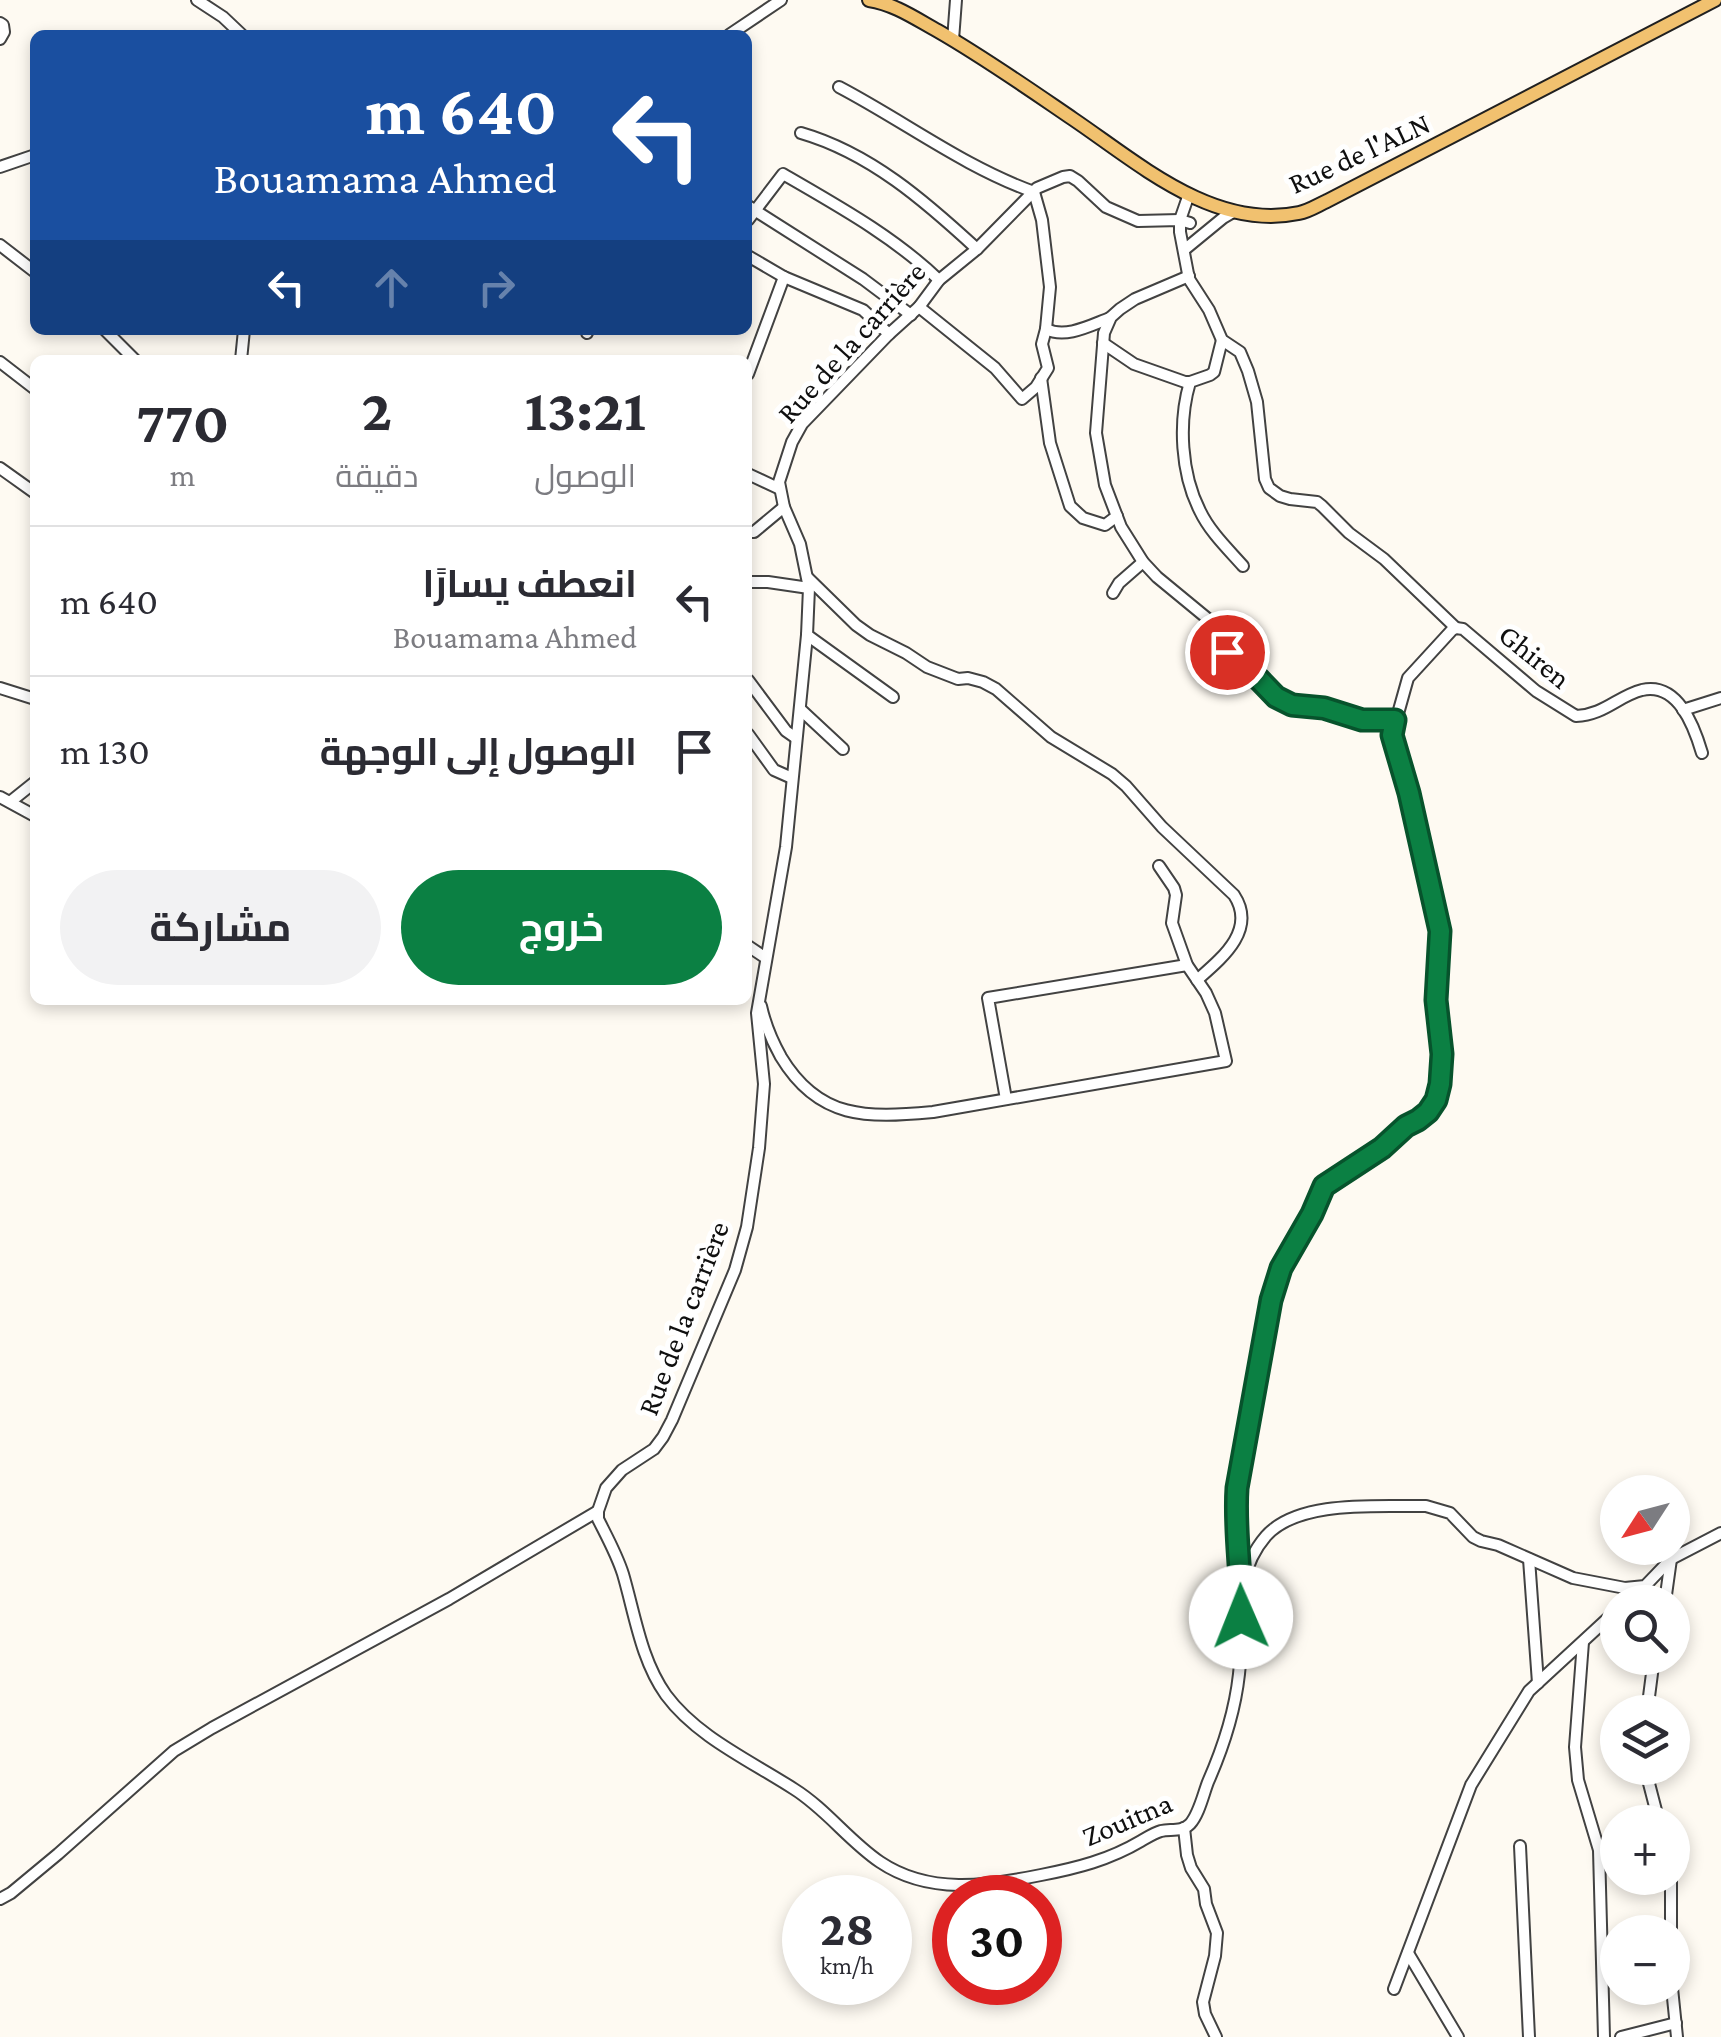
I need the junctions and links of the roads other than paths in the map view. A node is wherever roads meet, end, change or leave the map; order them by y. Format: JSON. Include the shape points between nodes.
{"nodes":[{"id":1,"x":197,"y":0,"type":"edge"},
{"id":2,"x":781,"y":0,"type":"edge"},
{"id":3,"x":870,"y":0,"type":"edge"},
{"id":4,"x":956,"y":0,"type":"edge"},
{"id":5,"x":1716,"y":0,"type":"edge"},
{"id":6,"x":0,"y":22,"type":"edge"},
{"id":7,"x":237,"y":30,"type":"edge"},
{"id":8,"x":736,"y":30,"type":"edge"},
{"id":9,"x":0,"y":38,"type":"edge"},
{"id":10,"x":953,"y":40,"type":"junction"},
{"id":11,"x":840,"y":87,"type":"dead end"},
{"id":12,"x":801,"y":134,"type":"dead end"},
{"id":13,"x":30,"y":157,"type":"edge"},
{"id":14,"x":0,"y":167,"type":"edge"},
{"id":15,"x":1034,"y":192,"type":"junction"},
{"id":16,"x":1189,"y":194,"type":"junction"},
{"id":17,"x":752,"y":210,"type":"edge"},
{"id":18,"x":1235,"y":211,"type":"junction"},
{"id":19,"x":752,"y":213,"type":"edge"},
{"id":20,"x":1196,"y":215,"type":"junction"},
{"id":21,"x":0,"y":246,"type":"edge"},
{"id":22,"x":977,"y":249,"type":"junction"},
{"id":23,"x":1184,"y":250,"type":"junction"},
{"id":24,"x":752,"y":258,"type":"edge"},
{"id":25,"x":30,"y":268,"type":"edge"},
{"id":26,"x":1189,"y":276,"type":"junction"},
{"id":27,"x":784,"y":278,"type":"junction"},
{"id":28,"x":940,"y":280,"type":"junction"},
{"id":29,"x":915,"y":311,"type":"junction"},
{"id":30,"x":1111,"y":318,"type":"junction"},
{"id":31,"x":1046,"y":329,"type":"junction"},
{"id":32,"x":889,"y":334,"type":"junction"},
{"id":33,"x":111,"y":335,"type":"edge"},
{"id":34,"x":1222,"y":340,"type":"junction"},
{"id":35,"x":1103,"y":342,"type":"junction"},
{"id":36,"x":130,"y":355,"type":"edge"},
{"id":37,"x":0,"y":362,"type":"edge"},
{"id":38,"x":752,"y":363,"type":"edge"},
{"id":39,"x":1041,"y":376,"type":"junction"},
{"id":40,"x":1190,"y":382,"type":"junction"},
{"id":41,"x":30,"y":386,"type":"edge"},
{"id":42,"x":0,"y":468,"type":"edge"},
{"id":43,"x":752,"y":476,"type":"edge"},
{"id":44,"x":30,"y":489,"type":"edge"},
{"id":45,"x":780,"y":489,"type":"junction"},
{"id":46,"x":784,"y":507,"type":"junction"},
{"id":47,"x":1117,"y":516,"type":"junction"},
{"id":48,"x":752,"y":532,"type":"edge"},
{"id":49,"x":1143,"y":562,"type":"junction"},
{"id":50,"x":1244,"y":566,"type":"dead end"},
{"id":51,"x":752,"y":582,"type":"edge"},
{"id":52,"x":808,"y":583,"type":"junction"},
{"id":53,"x":1113,"y":593,"type":"dead end"},
{"id":54,"x":1456,"y":628,"type":"junction"},
{"id":55,"x":807,"y":634,"type":"junction"},
{"id":56,"x":752,"y":685,"type":"edge"},
{"id":57,"x":0,"y":688,"type":"edge"},
{"id":58,"x":894,"y":696,"type":"dead end"},
{"id":59,"x":30,"y":697,"type":"edge"},
{"id":60,"x":1721,"y":698,"type":"edge"},
{"id":61,"x":800,"y":708,"type":"junction"},
{"id":62,"x":1684,"y":710,"type":"junction"},
{"id":63,"x":1395,"y":720,"type":"junction"},
{"id":64,"x":796,"y":738,"type":"junction"},
{"id":65,"x":752,"y":740,"type":"edge"},
{"id":66,"x":844,"y":749,"type":"dead end"},
{"id":67,"x":1702,"y":753,"type":"dead end"},
{"id":68,"x":792,"y":778,"type":"junction"},
{"id":69,"x":30,"y":785,"type":"edge"},
{"id":70,"x":5,"y":800,"type":"edge"},
{"id":71,"x":30,"y":813,"type":"edge"},
{"id":72,"x":1159,"y":866,"type":"dead end"},
{"id":73,"x":752,"y":949,"type":"edge"},
{"id":74,"x":766,"y":958,"type":"junction"},
{"id":75,"x":1186,"y":965,"type":"junction"},
{"id":76,"x":1197,"y":980,"type":"junction"},
{"id":77,"x":759,"y":991,"type":"junction"},
{"id":78,"x":1006,"y":1099,"type":"junction"},
{"id":79,"x":598,"y":1511,"type":"junction"},
{"id":80,"x":1721,"y":1533,"type":"edge"},
{"id":81,"x":1690,"y":1549,"type":"edge"},
{"id":82,"x":1529,"y":1560,"type":"junction"},
{"id":83,"x":1666,"y":1565,"type":"edge"},
{"id":84,"x":1242,"y":1584,"type":"junction"},
{"id":85,"x":1609,"y":1585,"type":"edge"},
{"id":86,"x":1644,"y":1585,"type":"edge"},
{"id":87,"x":1600,"y":1626,"type":"edge"},
{"id":88,"x":1583,"y":1642,"type":"junction"},
{"id":89,"x":1538,"y":1682,"type":"junction"},
{"id":90,"x":1184,"y":1828,"type":"junction"},
{"id":91,"x":1520,"y":1846,"type":"dead end"},
{"id":92,"x":0,"y":1899,"type":"edge"},
{"id":93,"x":1408,"y":1953,"type":"junction"},
{"id":94,"x":1394,"y":1989,"type":"dead end"},
{"id":95,"x":1674,"y":2005,"type":"edge"},
{"id":96,"x":1676,"y":2023,"type":"junction"},
{"id":97,"x":1216,"y":2037,"type":"edge"},
{"id":98,"x":1458,"y":2037,"type":"edge"},
{"id":99,"x":1528,"y":2037,"type":"edge"},
{"id":100,"x":1604,"y":2037,"type":"edge"},
{"id":101,"x":1621,"y":2037,"type":"edge"},
{"id":102,"x":1677,"y":2037,"type":"edge"}],
"edges":[{"from":1,"to":7,"type":"street"},
{"from":2,"to":8,"type":"street"},
{"from":3,"to":10,"type":"main road","name":"Rue de l'ALN"},
{"from":4,"to":10,"type":"street"},
{"from":5,"to":18,"type":"main road","name":"Rue de l'ALN","via":[[1302,212]]},
{"from":6,"to":9,"type":"street"},
{"from":10,"to":16,"type":"main road","name":"Rue de l'ALN"},
{"from":11,"to":15,"type":"street","via":[[984,172]]},
{"from":12,"to":22,"type":"street","via":[[864,159]]},
{"from":13,"to":14,"type":"street"},
{"from":15,"to":20,"type":"street","via":[[1070,176],[1106,207],[1138,221]]},
{"from":15,"to":22,"type":"street","name":"Rue de la carrière"},
{"from":15,"to":31,"type":"street","via":[[1050,288]]},
{"from":16,"to":20,"type":"main road","name":"Rue de l'ALN"},
{"from":16,"to":20,"type":"street"},
{"from":17,"to":28,"type":"street","via":[[783,174],[878,231]]},
{"from":18,"to":20,"type":"main road","name":"Rue de l'ALN"},
{"from":18,"to":23,"type":"street"},
{"from":19,"to":29,"type":"street"},
{"from":20,"to":23,"type":"street","via":[[1180,232]]},
{"from":21,"to":25,"type":"street"},
{"from":22,"to":28,"type":"street","name":"Rue de la carrière"},
{"from":23,"to":26,"type":"street"},
{"from":24,"to":27,"type":"street"},
{"from":26,"to":30,"type":"street","via":[[1135,299]]},
{"from":26,"to":34,"type":"street"},
{"from":27,"to":32,"type":"street","via":[[863,310]]},
{"from":27,"to":38,"type":"street"},
{"from":28,"to":29,"type":"street","name":"Rue de la carrière"},
{"from":29,"to":32,"type":"street","name":"Rue de la carrière"},
{"from":29,"to":39,"type":"street","via":[[995,368],[1022,399]]},
{"from":30,"to":31,"type":"street","via":[[1076,330]]},
{"from":30,"to":35,"type":"street"},
{"from":31,"to":39,"type":"street","via":[[1048,368]]},
{"from":32,"to":45,"type":"street","name":"Rue de la carrière","via":[[802,424],[781,469]]},
{"from":33,"to":36,"type":"street"},
{"from":34,"to":40,"type":"street","via":[[1214,372]]},
{"from":34,"to":54,"type":"street","via":[[1240,352],[1248,371],[1269,488],[1322,506]]},
{"from":35,"to":40,"type":"street","via":[[1134,364]]},
{"from":35,"to":47,"type":"street","via":[[1096,433]]},
{"from":37,"to":41,"type":"street"},
{"from":39,"to":47,"type":"street","via":[[1050,443],[1070,506],[1099,524]]},
{"from":40,"to":50,"type":"street","via":[[1183,436],[1192,491],[1210,527]]},
{"from":42,"to":44,"type":"street"},
{"from":43,"to":45,"type":"street"},
{"from":45,"to":46,"type":"street","name":"Rue de la carrière"},
{"from":46,"to":48,"type":"street"},
{"from":46,"to":52,"type":"street","name":"Rue de la carrière"},
{"from":47,"to":49,"type":"street"},
{"from":49,"to":53,"type":"street"},
{"from":49,"to":63,"type":"street","via":[[1284,702],[1362,720]]},
{"from":51,"to":52,"type":"street"},
{"from":52,"to":55,"type":"street","name":"Rue de la carrière"},
{"from":52,"to":76,"type":"street","via":[[856,625],[926,668],[996,689],[1051,737],[1126,786],[1234,895],[1241,906],[1240,930]]},
{"from":54,"to":62,"type":"street","name":"Ghiren","via":[[1576,716],[1600,712],[1642,690],[1670,695]]},
{"from":54,"to":63,"type":"street","name":"Ghiren","via":[[1408,678]]},
{"from":55,"to":58,"type":"street"},
{"from":55,"to":61,"type":"street","name":"Rue de la carrière"},
{"from":56,"to":64,"type":"street"},
{"from":57,"to":59,"type":"street"},
{"from":60,"to":62,"type":"street"},
{"from":61,"to":64,"type":"street","name":"Rue de la carrière"},
{"from":61,"to":66,"type":"street"},
{"from":62,"to":67,"type":"street"},
{"from":63,"to":84,"type":"street","name":"Ghiren","via":[[1392,735],[1440,931],[1440,1084],[1428,1112],[1324,1186],[1281,1268],[1237,1488]]},
{"from":64,"to":68,"type":"street","name":"Rue de la carrière"},
{"from":65,"to":68,"type":"street","via":[[774,770]]},
{"from":68,"to":74,"type":"street","name":"Rue de la carrière"},
{"from":69,"to":70,"type":"street"},
{"from":70,"to":71,"type":"street"},
{"from":72,"to":75,"type":"street","via":[[1174,888],[1172,923]]},
{"from":73,"to":74,"type":"street"},
{"from":74,"to":77,"type":"street","name":"Rue de la carrière"},
{"from":75,"to":76,"type":"street"},
{"from":75,"to":78,"type":"street","via":[[988,998]]},
{"from":76,"to":78,"type":"street","via":[[1215,1013],[1226,1061]]},
{"from":77,"to":78,"type":"street","via":[[782,1059],[825,1104],[893,1116]]},
{"from":77,"to":79,"type":"street","name":"Rue de la carrière","via":[[764,1102],[735,1270],[664,1437],[622,1470]]},
{"from":79,"to":90,"type":"street","name":"Zouitna","via":[[653,1673],[682,1714],[806,1797],[897,1872],[941,1885],[997,1884],[1104,1861],[1156,1832]]},
{"from":79,"to":92,"type":"street","via":[[174,1751]]},
{"from":80,"to":81,"type":"street"},
{"from":82,"to":84,"type":"street","name":"Zouitna","via":[[1473,1536],[1440,1509],[1323,1510],[1270,1532]]},
{"from":82,"to":85,"type":"street","name":"Zouitna"},
{"from":82,"to":89,"type":"street"},
{"from":83,"to":86,"type":"street"},
{"from":84,"to":90,"type":"street","name":"Zouitna","via":[[1235,1699],[1218,1758]]},
{"from":87,"to":88,"type":"street"},
{"from":88,"to":89,"type":"street"},
{"from":88,"to":100,"type":"street","via":[[1574,1746],[1599,1850]]},
{"from":89,"to":93,"type":"street","via":[[1470,1785]]},
{"from":90,"to":97,"type":"street","via":[[1191,1868],[1217,1932],[1204,2002]]},
{"from":91,"to":99,"type":"street"},
{"from":93,"to":94,"type":"street"},
{"from":93,"to":98,"type":"street"},
{"from":95,"to":96,"type":"street"},
{"from":96,"to":101,"type":"street"},
{"from":96,"to":102,"type":"street"}]}
